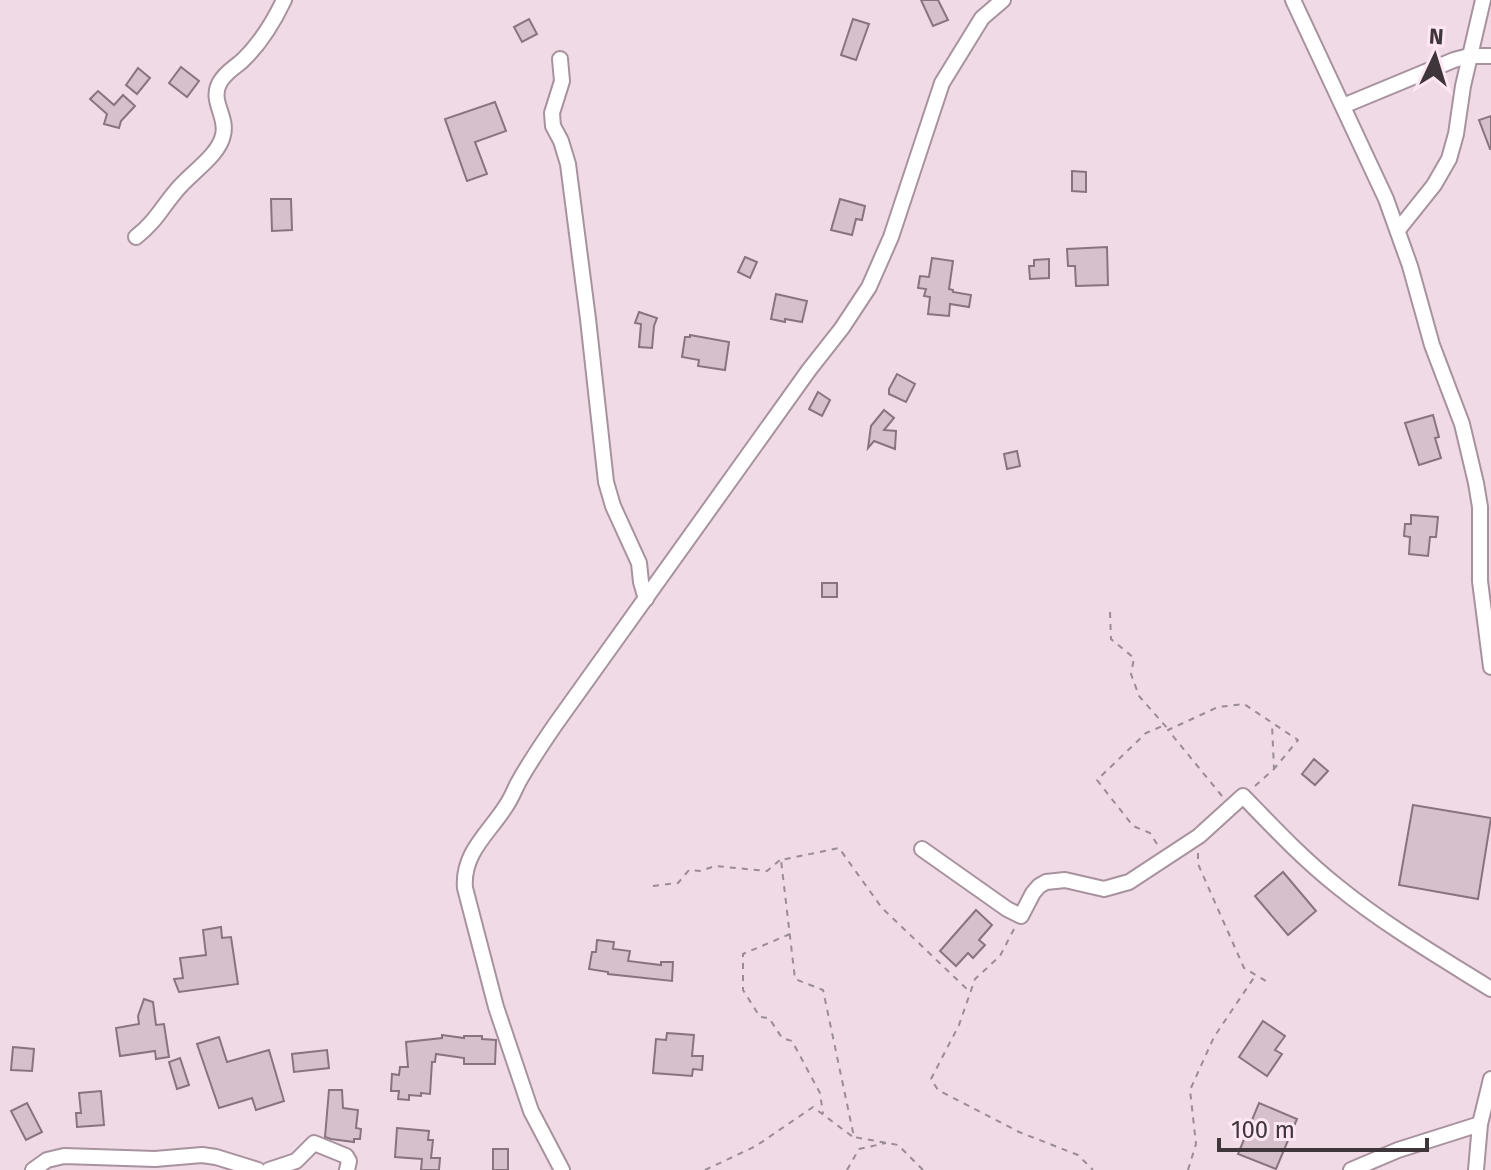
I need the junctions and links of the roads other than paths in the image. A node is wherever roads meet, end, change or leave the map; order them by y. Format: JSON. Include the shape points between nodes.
{"nodes":[{"id":1,"x":284,"y":0,"type":"edge"},
{"id":2,"x":1003,"y":0,"type":"edge"},
{"id":3,"x":1293,"y":0,"type":"edge"},
{"id":4,"x":1483,"y":0,"type":"edge"},
{"id":5,"x":1469,"y":56,"type":"junction"},
{"id":6,"x":1491,"y":56,"type":"edge"},
{"id":7,"x":560,"y":59,"type":"dead end"},
{"id":8,"x":1343,"y":106,"type":"junction"},
{"id":9,"x":1398,"y":230,"type":"junction"},
{"id":10,"x":136,"y":237,"type":"dead end"},
{"id":11,"x":646,"y":599,"type":"junction"},
{"id":12,"x":1491,"y":667,"type":"edge"},
{"id":13,"x":922,"y":849,"type":"dead end"},
{"id":14,"x":1491,"y":989,"type":"edge"},
{"id":15,"x":1491,"y":1079,"type":"edge"},
{"id":16,"x":1480,"y":1124,"type":"junction"},
{"id":17,"x":33,"y":1170,"type":"edge"},
{"id":18,"x":258,"y":1170,"type":"edge"},
{"id":19,"x":269,"y":1170,"type":"edge"},
{"id":20,"x":347,"y":1170,"type":"edge"},
{"id":21,"x":562,"y":1170,"type":"edge"},
{"id":22,"x":1351,"y":1170,"type":"edge"},
{"id":23,"x":1476,"y":1170,"type":"edge"}],
"edges":[{"from":1,"to":10,"type":"street","via":[[263,36],[219,85],[216,102],[225,127],[223,139]]},
{"from":2,"to":11,"type":"street","via":[[982,18],[942,83],[869,287]]},
{"from":3,"to":8,"type":"street"},
{"from":4,"to":5,"type":"street"},
{"from":5,"to":6,"type":"street"},
{"from":5,"to":8,"type":"street"},
{"from":5,"to":9,"type":"street","via":[[1449,159]]},
{"from":7,"to":11,"type":"street","via":[[562,81],[553,126],[568,164],[606,482],[639,563]]},
{"from":8,"to":9,"type":"street"},
{"from":9,"to":12,"type":"street","via":[[1462,424],[1476,483]]},
{"from":11,"to":21,"type":"street","via":[[548,735],[508,804],[472,851],[465,872],[496,1007],[539,1129]]},
{"from":13,"to":14,"type":"street","via":[[1021,916],[1046,882],[1065,880],[1104,889],[1129,882],[1199,836],[1243,796],[1337,886]]},
{"from":15,"to":16,"type":"street"},
{"from":16,"to":22,"type":"street"},
{"from":16,"to":23,"type":"street"},
{"from":17,"to":18,"type":"street","via":[[64,1156],[202,1155]]},
{"from":19,"to":20,"type":"street","via":[[296,1161],[314,1143],[346,1156]]}]}
